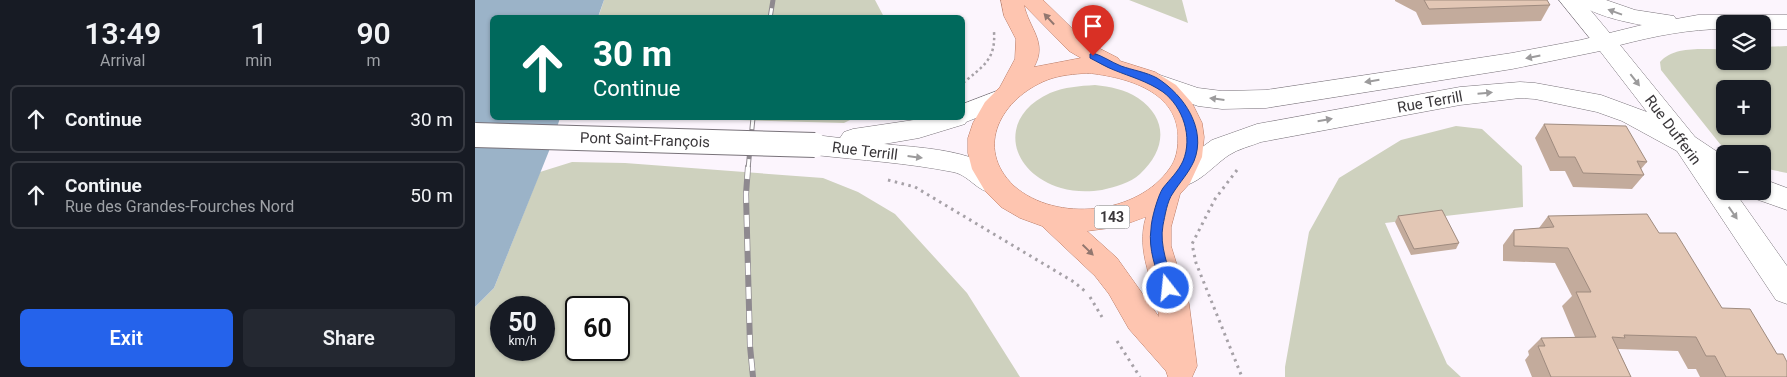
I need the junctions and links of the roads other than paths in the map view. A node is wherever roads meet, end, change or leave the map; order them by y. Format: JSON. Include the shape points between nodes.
{"nodes":[{"id":1,"x":1012,"y":0,"type":"edge"},
{"id":2,"x":1031,"y":0,"type":"edge"},
{"id":3,"x":1570,"y":0,"type":"edge"},
{"id":4,"x":1588,"y":0,"type":"edge"},
{"id":5,"x":1698,"y":22,"type":"junction"},
{"id":6,"x":1787,"y":22,"type":"edge"},
{"id":7,"x":1605,"y":42,"type":"junction"},
{"id":8,"x":1116,"y":68,"type":"junction"},
{"id":9,"x":1151,"y":80,"type":"junction"},
{"id":10,"x":1006,"y":95,"type":"junction"},
{"id":11,"x":965,"y":113,"type":"edge"},
{"id":12,"x":949,"y":120,"type":"edge"},
{"id":13,"x":475,"y":135,"type":"edge"},
{"id":14,"x":815,"y":144,"type":"junction"},
{"id":15,"x":1686,"y":144,"type":"junction"},
{"id":16,"x":1716,"y":165,"type":"edge"},
{"id":17,"x":994,"y":184,"type":"junction"},
{"id":18,"x":1173,"y":185,"type":"junction"},
{"id":19,"x":1771,"y":193,"type":"edge"},
{"id":20,"x":1787,"y":198,"type":"edge"},
{"id":21,"x":1052,"y":217,"type":"junction"},
{"id":22,"x":1787,"y":291,"type":"edge"},
{"id":23,"x":1182,"y":370,"type":"edge"}],
"edges":[{"from":1,"to":10,"type":"main road","number":"143","via":[[1028,49],[1027,59]]},
{"from":8,"to":2,"type":"main road","number":"143","one_way":true,"via":[[1077,46]]},
{"from":3,"to":7,"type":"street","name":"Rue Dufferin"},
{"from":5,"to":4,"type":"street","one_way":true,"via":[[1644,20]]},
{"from":5,"to":6,"type":"street"},
{"from":5,"to":7,"type":"street","name":"Rue Terrill"},
{"from":7,"to":9,"type":"street","name":"Rue Terrill","one_way":true,"via":[[1511,61],[1258,100],[1198,97]]},
{"from":7,"to":15,"type":"street","name":"Rue Dufferin","one_way":true},
{"from":8,"to":9,"type":"main road","number":"143"},
{"from":8,"to":10,"type":"main road","number":"143","via":[[1088,65],[1059,68],[1032,77]]},
{"from":9,"to":18,"type":"main road","number":"143","via":[[1169,91],[1190,123],[1193,141],[1189,160]]},
{"from":10,"to":11,"type":"street"},
{"from":10,"to":17,"type":"main road","number":"143","via":[[990,113],[982,130],[981,148]]},
{"from":12,"to":14,"type":"street","name":"Rue Terrill","via":[[919,129]]},
{"from":13,"to":14,"type":"street","name":"Pont Saint-François","bridge":true},
{"from":14,"to":17,"type":"street","name":"Rue Terrill","one_way":true,"via":[[953,162],[967,166]]},
{"from":15,"to":16,"type":"street"},
{"from":18,"to":15,"type":"street","name":"Rue Terrill","one_way":true,"via":[[1221,147],[1257,133],[1460,96],[1520,90],[1601,104],[1631,115]]},
{"from":15,"to":22,"type":"street","name":"Rue Dufferin","one_way":true},
{"from":17,"to":21,"type":"main road","number":"143","via":[[1009,198]]},
{"from":18,"to":21,"type":"main road","number":"143","via":[[1148,204],[1126,214],[1102,219]]},
{"from":18,"to":23,"type":"main road","number":"143","via":[[1157,227],[1156,246],[1173,304]]},
{"from":19,"to":20,"type":"street"},
{"from":21,"to":23,"type":"main road","number":"143","one_way":true,"via":[[1106,267],[1140,319]]}]}
